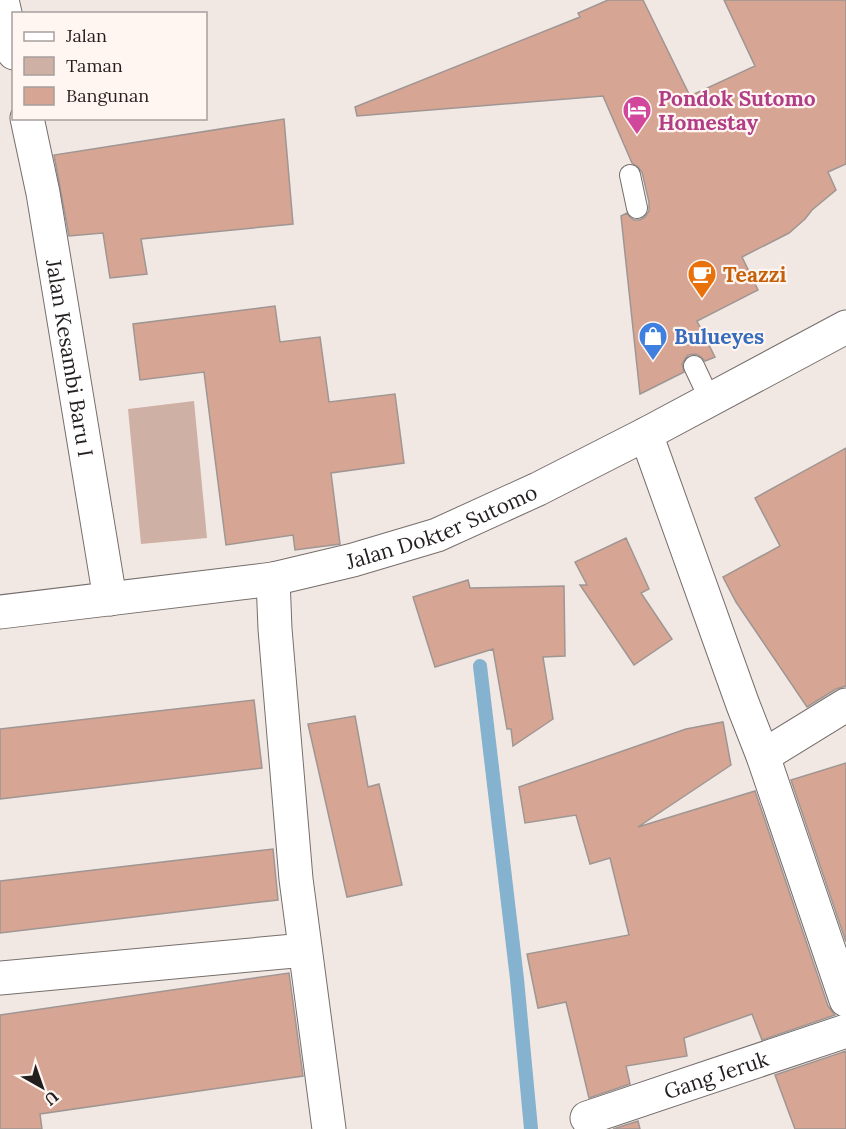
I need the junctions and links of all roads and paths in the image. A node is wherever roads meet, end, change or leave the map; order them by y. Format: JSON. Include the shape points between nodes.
{"nodes":[{"id":1,"x":2,"y":0,"type":"edge"},
{"id":2,"x":12,"y":44,"type":"edge"},
{"id":3,"x":27,"y":120,"type":"edge"},
{"id":4,"x":630,"y":175,"type":"dead end"},
{"id":5,"x":637,"y":208,"type":"dead end"},
{"id":6,"x":846,"y":327,"type":"edge"},
{"id":7,"x":694,"y":366,"type":"dead end"},
{"id":8,"x":710,"y":400,"type":"junction"},
{"id":9,"x":646,"y":434,"type":"junction"},
{"id":10,"x":273,"y":579,"type":"junction"},
{"id":11,"x":110,"y":599,"type":"junction"},
{"id":12,"x":0,"y":612,"type":"edge"},
{"id":13,"x":846,"y":705,"type":"edge"},
{"id":14,"x":763,"y":756,"type":"junction"},
{"id":15,"x":305,"y":950,"type":"junction"},
{"id":16,"x":0,"y":978,"type":"edge"},
{"id":17,"x":846,"y":1000,"type":"edge"},
{"id":18,"x":846,"y":1031,"type":"edge"},
{"id":19,"x":587,"y":1118,"type":"dead end"},
{"id":20,"x":329,"y":1129,"type":"edge"}],
"edges":[{"from":1,"to":2,"type":"street"},
{"from":3,"to":11,"type":"street","name":"Jalan Kesambi Baru I"},
{"from":4,"to":5,"type":"lane"},
{"from":6,"to":8,"type":"street","name":"Jalan Dokter Sutomo"},
{"from":7,"to":8,"type":"lane"},
{"from":8,"to":9,"type":"street","name":"Jalan Dokter Sutomo"},
{"from":9,"to":10,"type":"street","name":"Jalan Dokter Sutomo","via":[[437,535]]},
{"from":9,"to":14,"type":"street"},
{"from":10,"to":11,"type":"street","name":"Jalan Dokter Sutomo"},
{"from":10,"to":15,"type":"street"},
{"from":11,"to":12,"type":"street","name":"Jalan Dokter Sutomo"},
{"from":13,"to":14,"type":"street"},
{"from":14,"to":17,"type":"street"},
{"from":15,"to":16,"type":"street"},
{"from":15,"to":20,"type":"street"},
{"from":18,"to":19,"type":"street","name":"Gang Jeruk"}]}
